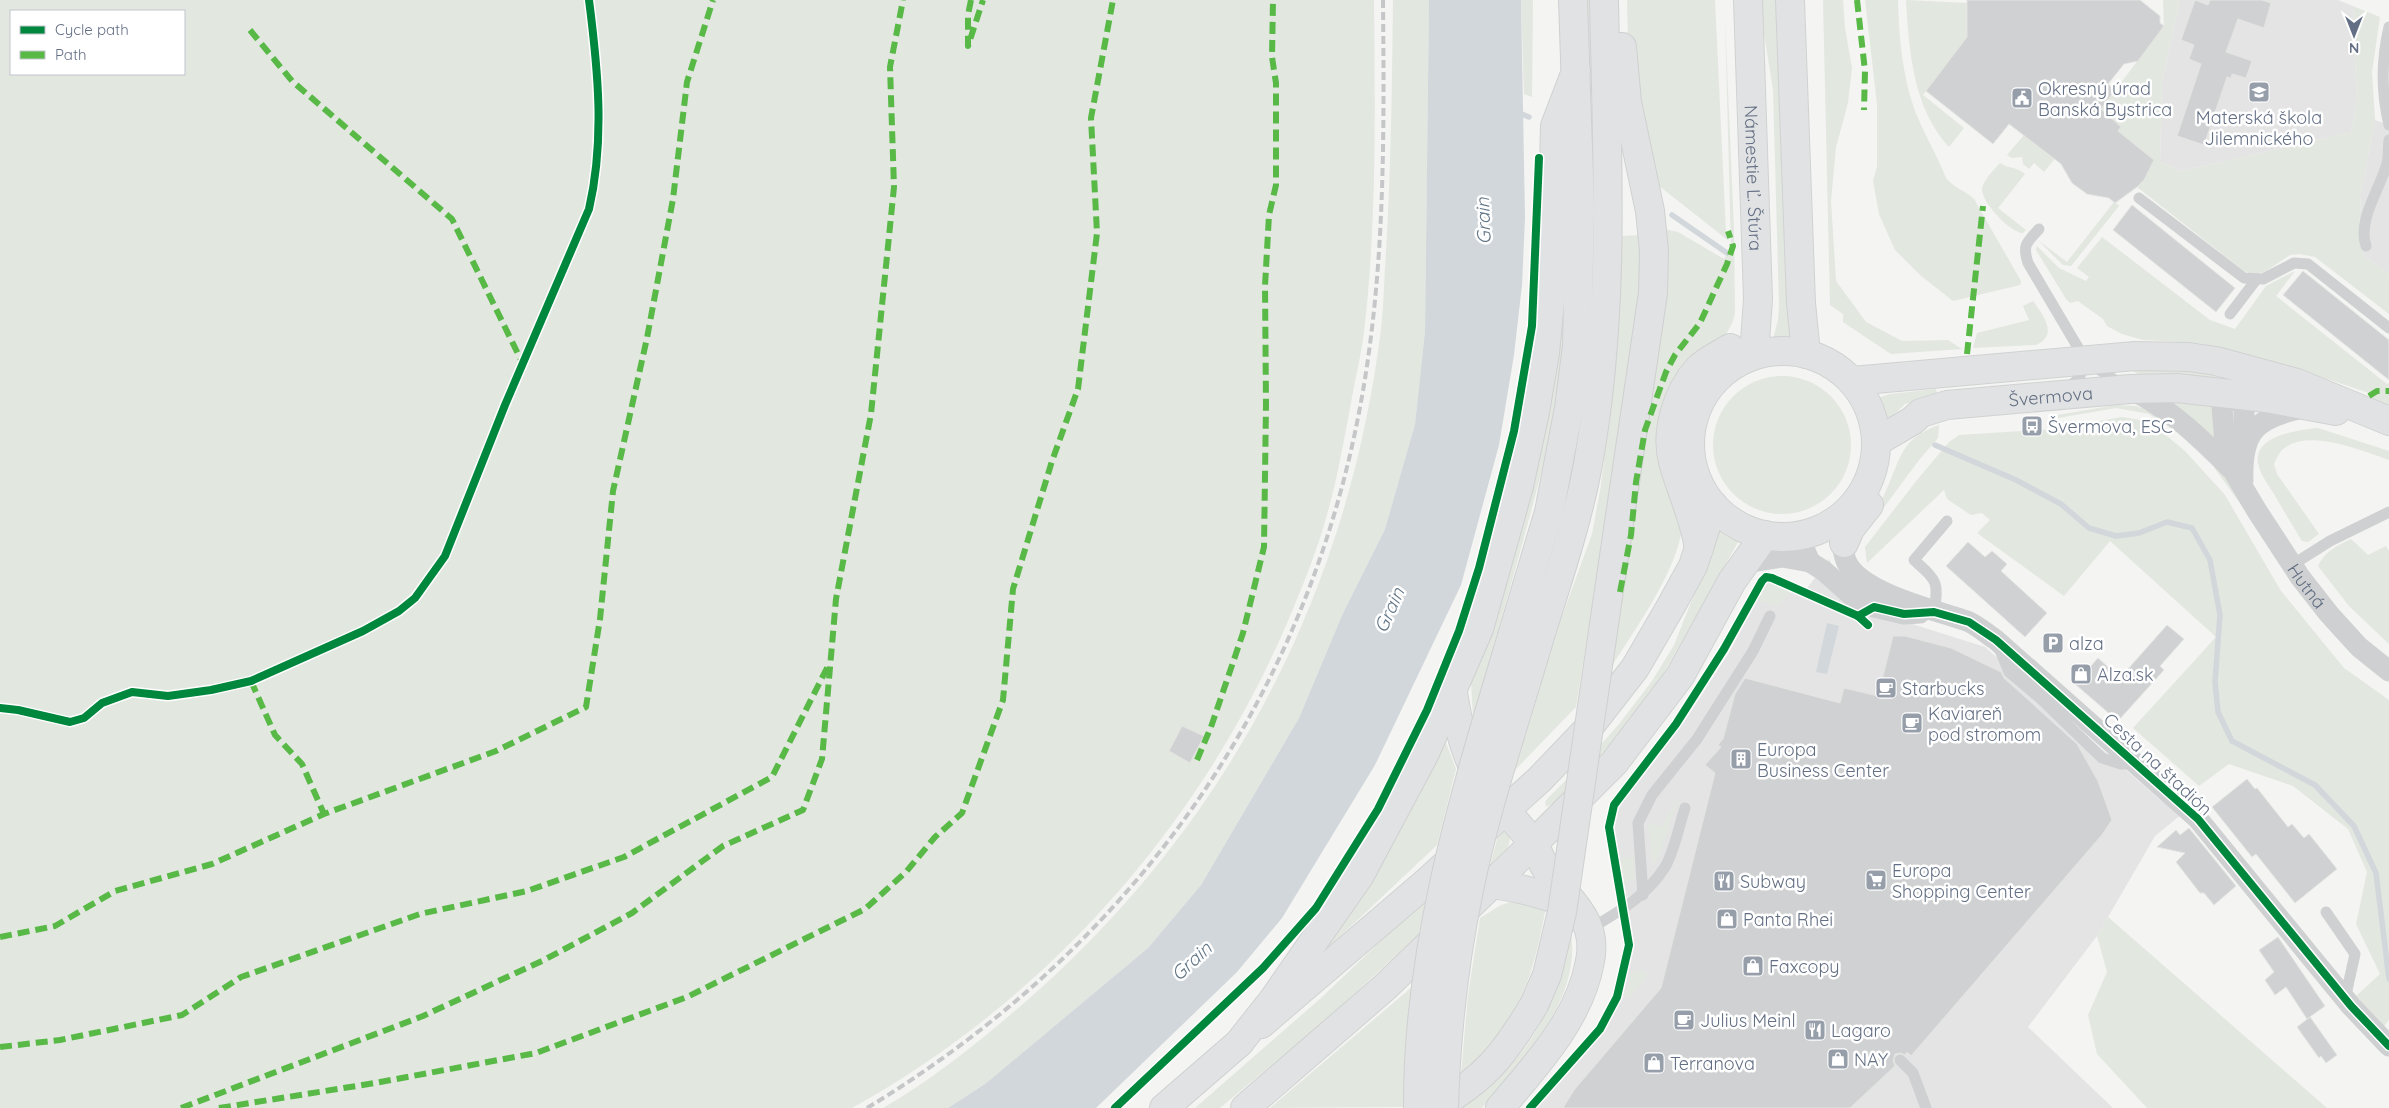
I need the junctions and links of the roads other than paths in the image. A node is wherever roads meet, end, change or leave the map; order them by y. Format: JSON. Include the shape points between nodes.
{"nodes":[{"id":1,"x":1573,"y":0,"type":"edge"},
{"id":2,"x":1604,"y":0,"type":"edge"},
{"id":3,"x":1620,"y":0,"type":"edge"},
{"id":4,"x":1748,"y":0,"type":"edge"},
{"id":5,"x":1790,"y":0,"type":"edge"},
{"id":6,"x":2389,"y":27,"type":"edge"},
{"id":7,"x":1576,"y":70,"type":"junction"},
{"id":8,"x":2389,"y":126,"type":"edge"},
{"id":9,"x":2389,"y":140,"type":"edge"},
{"id":10,"x":2139,"y":198,"type":"dead end"},
{"id":11,"x":2039,"y":229,"type":"dead end"},
{"id":12,"x":2366,"y":246,"type":"dead end"},
{"id":13,"x":2256,"y":280,"type":"junction"},
{"id":14,"x":2230,"y":314,"type":"dead end"},
{"id":15,"x":1757,"y":316,"type":"junction"},
{"id":16,"x":1802,"y":320,"type":"junction"},
{"id":17,"x":2389,"y":328,"type":"edge"},
{"id":18,"x":1806,"y":354,"type":"junction"},
{"id":19,"x":1754,"y":355,"type":"junction"},
{"id":20,"x":2086,"y":361,"type":"junction"},
{"id":21,"x":2216,"y":361,"type":"junction"},
{"id":22,"x":2262,"y":372,"type":"junction"},
{"id":23,"x":1899,"y":377,"type":"junction"},
{"id":24,"x":1852,"y":381,"type":"junction"},
{"id":25,"x":2130,"y":389,"type":"junction"},
{"id":26,"x":2060,"y":395,"type":"junction"},
{"id":27,"x":2236,"y":395,"type":"junction"},
{"id":28,"x":2311,"y":406,"type":"junction"},
{"id":29,"x":2385,"y":420,"type":"edge"},
{"id":30,"x":1886,"y":436,"type":"junction"},
{"id":31,"x":2244,"y":448,"type":"junction"},
{"id":32,"x":2239,"y":480,"type":"junction"},
{"id":33,"x":1713,"y":505,"type":"junction"},
{"id":34,"x":2389,"y":512,"type":"edge"},
{"id":35,"x":1947,"y":520,"type":"dead end"},
{"id":36,"x":1842,"y":530,"type":"junction"},
{"id":37,"x":1765,"y":535,"type":"junction"},
{"id":38,"x":1798,"y":535,"type":"junction"},
{"id":39,"x":1699,"y":551,"type":"junction"},
{"id":40,"x":1810,"y":562,"type":"junction"},
{"id":41,"x":1745,"y":563,"type":"junction"},
{"id":42,"x":2292,"y":565,"type":"junction"},
{"id":43,"x":1934,"y":612,"type":"junction"},
{"id":44,"x":1770,"y":616,"type":"dead end"},
{"id":45,"x":2389,"y":672,"type":"edge"},
{"id":46,"x":1453,"y":693,"type":"junction"},
{"id":47,"x":1585,"y":792,"type":"junction"},
{"id":48,"x":1685,"y":808,"type":"dead end"},
{"id":49,"x":1504,"y":811,"type":"junction"},
{"id":50,"x":1533,"y":844,"type":"junction"},
{"id":51,"x":1492,"y":884,"type":"junction"},
{"id":52,"x":1642,"y":895,"type":"junction"},
{"id":53,"x":2326,"y":912,"type":"dead end"},
{"id":54,"x":1584,"y":919,"type":"junction"},
{"id":55,"x":2345,"y":999,"type":"junction"},
{"id":56,"x":1239,"y":1043,"type":"junction"},
{"id":57,"x":2387,"y":1044,"type":"edge"},
{"id":58,"x":1900,"y":1060,"type":"dead end"},
{"id":59,"x":1164,"y":1108,"type":"edge"},
{"id":60,"x":1245,"y":1108,"type":"edge"},
{"id":61,"x":1418,"y":1108,"type":"edge"},
{"id":62,"x":1434,"y":1108,"type":"edge"},
{"id":63,"x":1444,"y":1108,"type":"edge"},
{"id":64,"x":1500,"y":1108,"type":"edge"},
{"id":65,"x":1926,"y":1108,"type":"edge"}],
"edges":[{"from":1,"to":7,"type":"main road"},
{"from":2,"to":63,"type":"main road","bridge":true,"via":[[1607,254],[1604,349],[1588,465],[1491,799],[1469,890],[1447,1032]]},
{"from":3,"to":62,"type":"main road","bridge":true,"via":[[1626,102],[1650,211],[1654,251],[1652,293],[1562,912],[1549,967],[1534,1005],[1514,1038],[1491,1068]]},
{"from":4,"to":15,"type":"main road","name":"Námestie Ľ. Štúra"},
{"from":5,"to":16,"type":"main road"},
{"from":6,"to":8,"type":"lane","via":[[2382,75]]},
{"from":7,"to":46,"type":"main road","via":[[1556,126],[1551,291],[1535,412],[1519,486],[1479,629]]},
{"from":7,"to":61,"type":"main road","bridge":true,"via":[[1580,208],[1577,346],[1564,435],[1549,512],[1467,789],[1437,914],[1421,1032]]},
{"from":9,"to":12,"type":"lane","via":[[2387,162],[2366,224]]},
{"from":10,"to":13,"type":"lane","via":[[2244,278]]},
{"from":11,"to":20,"type":"lane","via":[[2026,244],[2026,257]]},
{"from":13,"to":14,"type":"lane"},
{"from":13,"to":17,"type":"lane","via":[[2294,263],[2308,264]]},
{"from":15,"to":19,"type":"main road","name":"Námestie Ľ. Štúra"},
{"from":15,"to":39,"type":"main road","via":[[1742,339],[1699,369],[1672,422],[1672,459],[1697,531]]},
{"from":16,"to":18,"type":"main road"},
{"from":16,"to":23,"type":"main road","via":[[1835,351],[1861,367]]},
{"from":18,"to":19,"type":"main road","via":[[1785,351]]},
{"from":18,"to":24,"type":"main road","via":[[1828,362]]},
{"from":19,"to":33,"type":"main road","via":[[1732,365],[1712,384],[1697,407],[1691,425],[1689,444],[1694,471]]},
{"from":20,"to":21,"type":"main road","name":"Švermova","via":[[2135,356]]},
{"from":20,"to":23,"type":"main road","name":"Švermova"},
{"from":20,"to":25,"type":"lane"},
{"from":20,"to":26,"type":"lane","via":[[2079,378]]},
{"from":21,"to":22,"type":"main road","name":"Švermova"},
{"from":21,"to":27,"type":"street","via":[[2231,378]]},
{"from":22,"to":27,"type":"street","via":[[2244,380]]},
{"from":22,"to":29,"type":"main road","name":"Švermova","via":[[2297,382]]},
{"from":23,"to":24,"type":"main road","name":"Švermova"},
{"from":24,"to":30,"type":"main road"},
{"from":25,"to":26,"type":"main road","name":"Švermova"},
{"from":25,"to":27,"type":"main road","name":"Švermova","via":[[2177,388]]},
{"from":25,"to":32,"type":"street","name":"Hutná","via":[[2168,410],[2188,426]]},
{"from":26,"to":30,"type":"main road","name":"Švermova","via":[[1930,408]]},
{"from":27,"to":28,"type":"main road","name":"Švermova"},
{"from":27,"to":31,"type":"street","via":[[2244,408]]},
{"from":27,"to":32,"type":"street","name":"Hutná","via":[[2222,407],[2225,444]]},
{"from":28,"to":29,"type":"main road","name":"Švermova"},
{"from":28,"to":31,"type":"street","via":[[2276,414],[2259,424]]},
{"from":30,"to":36,"type":"main road","via":[[1867,483]]},
{"from":31,"to":32,"type":"street"},
{"from":32,"to":42,"type":"street","name":"Hutná"},
{"from":33,"to":37,"type":"main road","via":[[1740,526]]},
{"from":33,"to":39,"type":"main road"},
{"from":34,"to":42,"type":"lane","via":[[2330,541]]},
{"from":35,"to":43,"type":"lane","via":[[1914,560],[1934,579]]},
{"from":36,"to":38,"type":"main road","via":[[1824,527]]},
{"from":36,"to":43,"type":"street","name":"Cesta na štadión","via":[[1847,562],[1857,576],[1880,590]]},
{"from":37,"to":38,"type":"main road"},
{"from":37,"to":41,"type":"main road"},
{"from":38,"to":40,"type":"street"},
{"from":39,"to":49,"type":"main road","via":[[1694,566],[1635,668],[1586,731]]},
{"from":40,"to":41,"type":"street","name":"Cesta na štadión","via":[[1782,557]]},
{"from":40,"to":43,"type":"street","name":"Cesta na štadión","via":[[1850,594],[1874,607],[1904,614]]},
{"from":41,"to":47,"type":"main road","via":[[1680,676],[1614,763]]},
{"from":42,"to":45,"type":"street","name":"Hutná","via":[[2329,614],[2359,647]]},
{"from":43,"to":55,"type":"street","name":"Cesta na štadión","via":[[1969,622],[1996,640],[2178,800],[2198,819]]},
{"from":44,"to":52,"type":"lane","via":[[1753,651],[1697,739],[1652,795],[1638,823]]},
{"from":46,"to":49,"type":"main road","via":[[1471,762]]},
{"from":46,"to":56,"type":"main road","via":[[1360,875]]},
{"from":47,"to":50,"type":"main road"},
{"from":47,"to":54,"type":"main road"},
{"from":48,"to":52,"type":"lane","via":[[1666,867]]},
{"from":49,"to":50,"type":"main road"},
{"from":49,"to":56,"type":"main road","via":[[1421,887]]},
{"from":50,"to":51,"type":"main road"},
{"from":50,"to":54,"type":"main road","via":[[1545,867]]},
{"from":51,"to":54,"type":"main road","via":[[1551,896]]},
{"from":51,"to":60,"type":"main road","via":[[1384,988]]},
{"from":52,"to":54,"type":"lane","via":[[1624,909]]},
{"from":53,"to":55,"type":"lane","via":[[2355,954]]},
{"from":54,"to":64,"type":"main road","via":[[1591,961],[1575,1007],[1548,1050]]},
{"from":55,"to":57,"type":"street","name":"Cesta na štadión"},
{"from":56,"to":59,"type":"main road"},
{"from":58,"to":65,"type":"lane","via":[[1913,1073]]}]}
